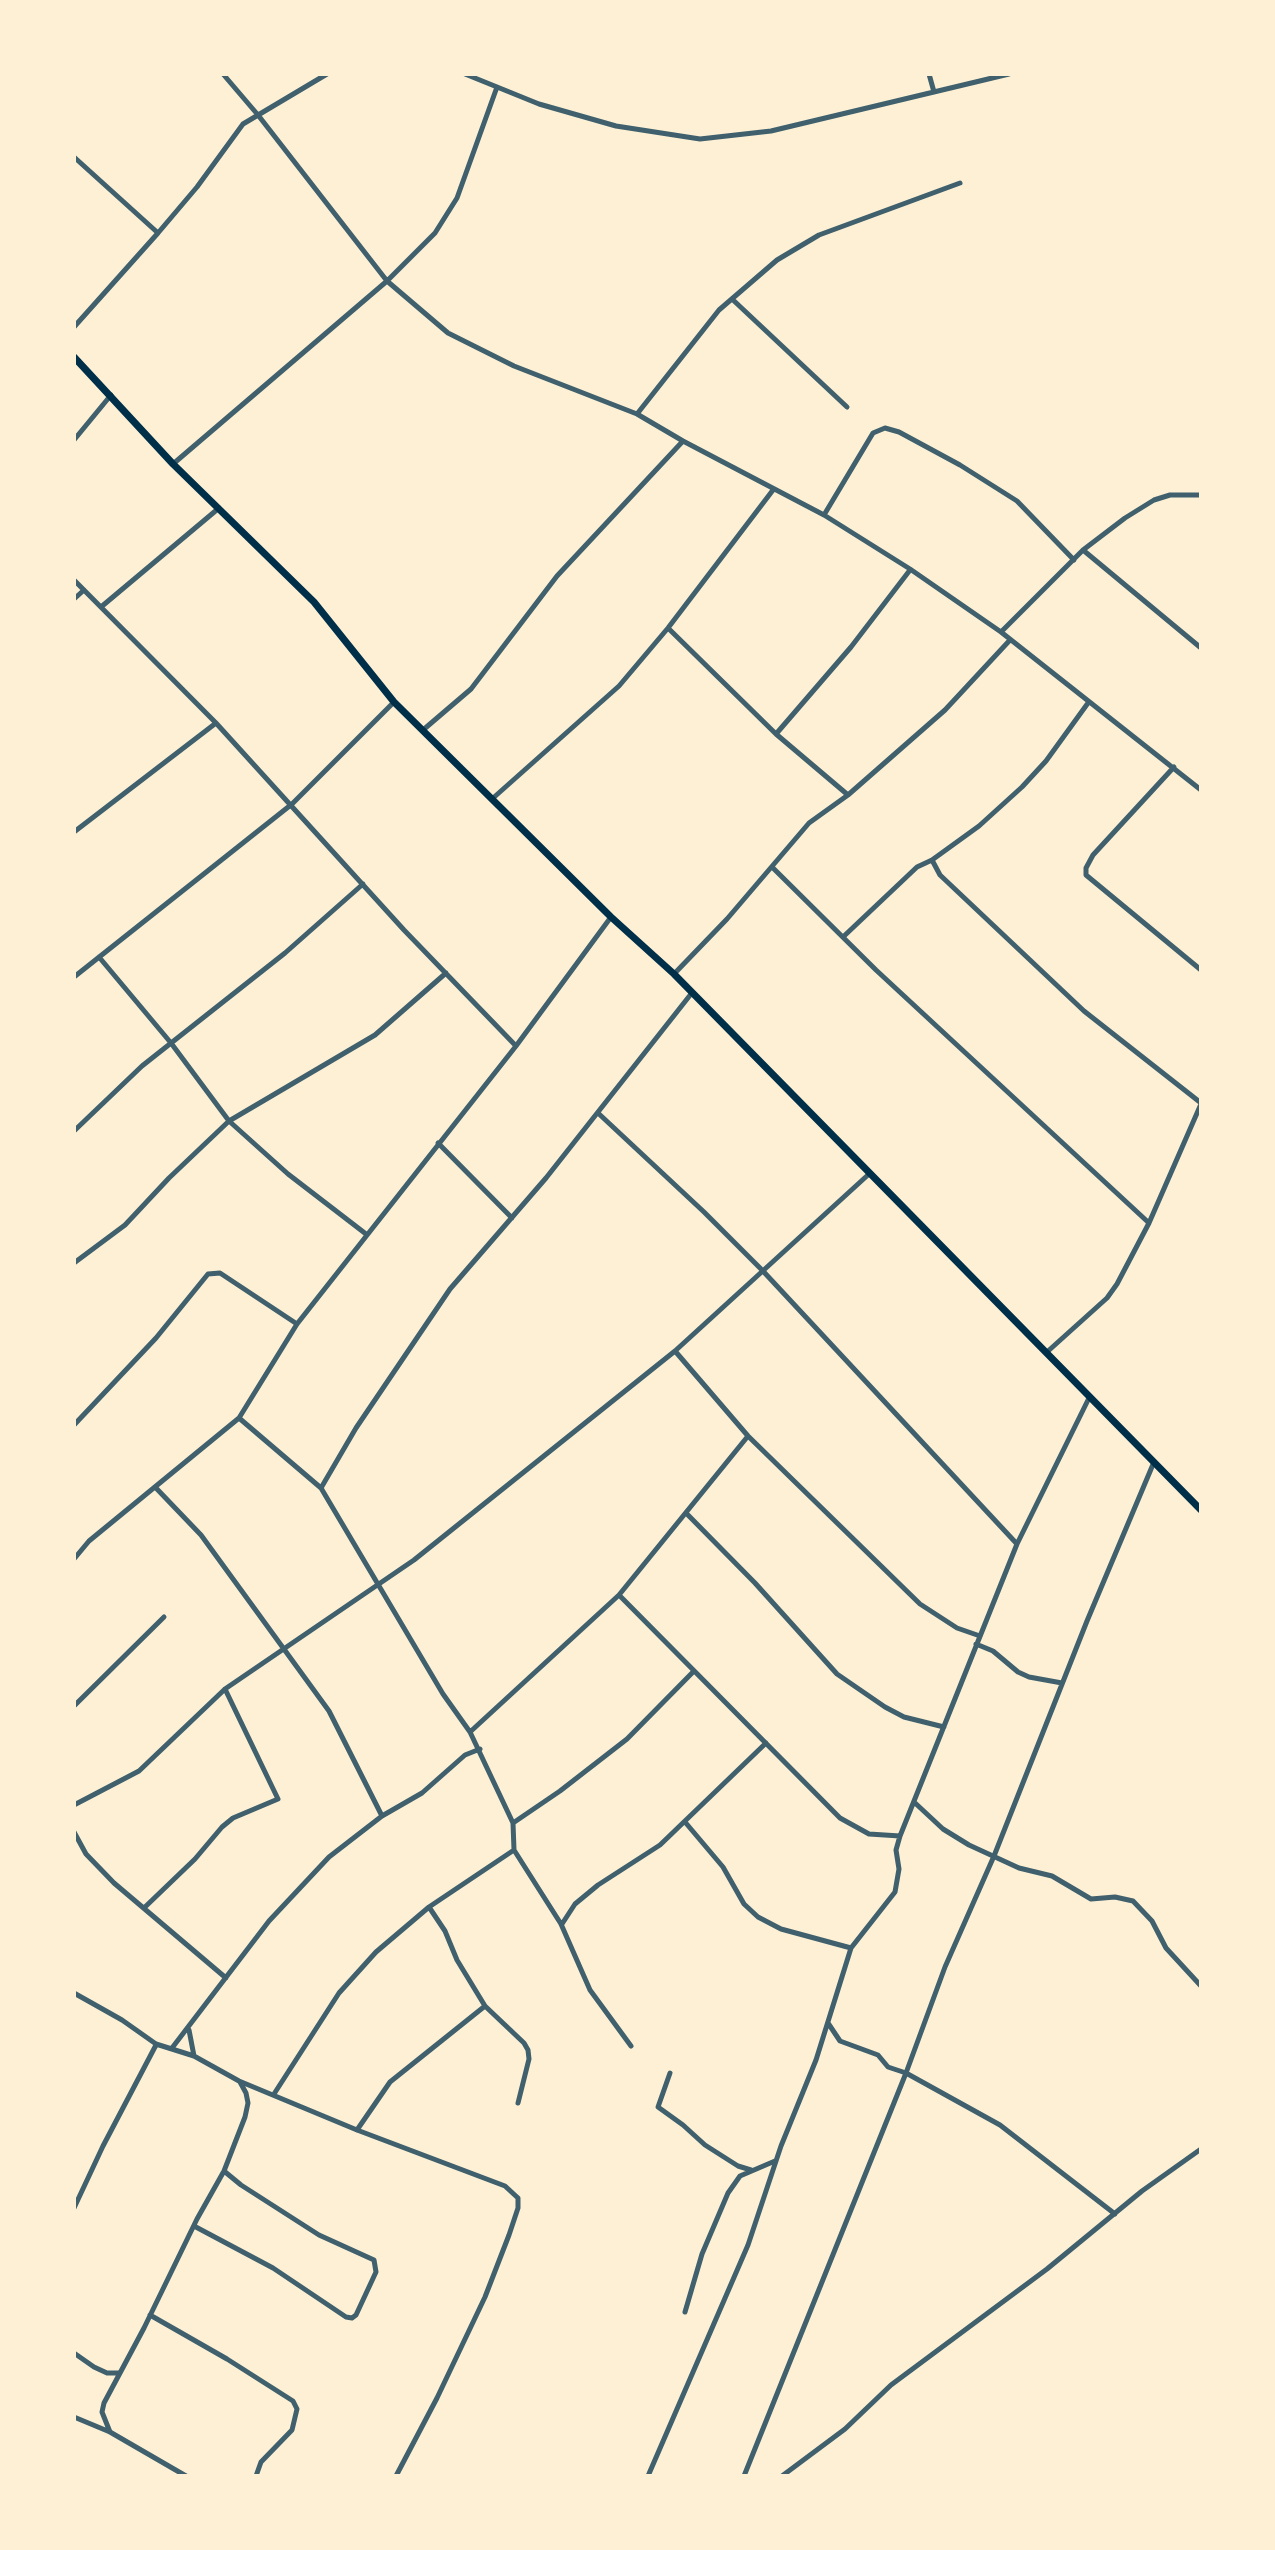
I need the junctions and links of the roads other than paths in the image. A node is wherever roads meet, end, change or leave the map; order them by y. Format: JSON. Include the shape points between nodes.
{"nodes":[{"id":1,"x":223,"y":74,"type":"edge"},
{"id":2,"x":327,"y":74,"type":"edge"},
{"id":3,"x":465,"y":74,"type":"edge"},
{"id":4,"x":929,"y":74,"type":"edge"},
{"id":5,"x":1009,"y":74,"type":"edge"},
{"id":6,"x":497,"y":87,"type":"junction"},
{"id":7,"x":934,"y":92,"type":"junction"},
{"id":8,"x":258,"y":115,"type":"junction"},
{"id":9,"x":74,"y":157,"type":"edge"},
{"id":10,"x":960,"y":183,"type":"dead end"},
{"id":11,"x":158,"y":233,"type":"junction"},
{"id":12,"x":387,"y":281,"type":"junction"},
{"id":13,"x":732,"y":299,"type":"junction"},
{"id":14,"x":74,"y":327,"type":"edge"},
{"id":15,"x":74,"y":357,"type":"edge"},
{"id":16,"x":111,"y":395,"type":"junction"},
{"id":17,"x":847,"y":407,"type":"dead end"},
{"id":18,"x":637,"y":414,"type":"junction"},
{"id":19,"x":74,"y":440,"type":"edge"},
{"id":20,"x":683,"y":441,"type":"junction"},
{"id":21,"x":173,"y":464,"type":"junction"},
{"id":22,"x":773,"y":490,"type":"junction"},
{"id":23,"x":1199,"y":497,"type":"edge"},
{"id":24,"x":219,"y":508,"type":"junction"},
{"id":25,"x":824,"y":515,"type":"junction"},
{"id":26,"x":1083,"y":550,"type":"junction"},
{"id":27,"x":1074,"y":560,"type":"junction"},
{"id":28,"x":910,"y":569,"type":"junction"},
{"id":29,"x":74,"y":580,"type":"edge"},
{"id":30,"x":84,"y":590,"type":"junction"},
{"id":31,"x":74,"y":599,"type":"edge"},
{"id":32,"x":101,"y":607,"type":"junction"},
{"id":33,"x":668,"y":628,"type":"junction"},
{"id":34,"x":1001,"y":632,"type":"junction"},
{"id":35,"x":1010,"y":640,"type":"junction"},
{"id":36,"x":1201,"y":648,"type":"edge"},
{"id":37,"x":394,"y":702,"type":"junction"},
{"id":38,"x":1088,"y":703,"type":"junction"},
{"id":39,"x":216,"y":723,"type":"junction"},
{"id":40,"x":423,"y":730,"type":"junction"},
{"id":41,"x":776,"y":734,"type":"junction"},
{"id":42,"x":1174,"y":767,"type":"junction"},
{"id":43,"x":1201,"y":790,"type":"edge"},
{"id":44,"x":848,"y":795,"type":"junction"},
{"id":45,"x":492,"y":799,"type":"junction"},
{"id":46,"x":292,"y":804,"type":"junction"},
{"id":47,"x":74,"y":832,"type":"edge"},
{"id":48,"x":932,"y":860,"type":"junction"},
{"id":49,"x":772,"y":867,"type":"junction"},
{"id":50,"x":363,"y":884,"type":"junction"},
{"id":51,"x":611,"y":917,"type":"junction"},
{"id":52,"x":843,"y":937,"type":"junction"},
{"id":53,"x":99,"y":957,"type":"junction"},
{"id":54,"x":1201,"y":970,"type":"edge"},
{"id":55,"x":446,"y":973,"type":"junction"},
{"id":56,"x":674,"y":974,"type":"junction"},
{"id":57,"x":74,"y":977,"type":"edge"},
{"id":58,"x":691,"y":994,"type":"junction"},
{"id":59,"x":171,"y":1043,"type":"junction"},
{"id":60,"x":516,"y":1046,"type":"junction"},
{"id":61,"x":1201,"y":1103,"type":"edge"},
{"id":62,"x":598,"y":1113,"type":"junction"},
{"id":63,"x":229,"y":1121,"type":"junction"},
{"id":64,"x":74,"y":1131,"type":"edge"},
{"id":65,"x":438,"y":1143,"type":"junction"},
{"id":66,"x":869,"y":1174,"type":"junction"},
{"id":67,"x":512,"y":1218,"type":"junction"},
{"id":68,"x":1149,"y":1223,"type":"junction"},
{"id":69,"x":366,"y":1234,"type":"junction"},
{"id":70,"x":74,"y":1263,"type":"edge"},
{"id":71,"x":762,"y":1270,"type":"junction"},
{"id":72,"x":297,"y":1324,"type":"junction"},
{"id":73,"x":675,"y":1351,"type":"junction"},
{"id":74,"x":1047,"y":1352,"type":"junction"},
{"id":75,"x":1089,"y":1398,"type":"junction"},
{"id":76,"x":239,"y":1418,"type":"junction"},
{"id":77,"x":74,"y":1425,"type":"edge"},
{"id":78,"x":748,"y":1436,"type":"junction"},
{"id":79,"x":1154,"y":1462,"type":"junction"},
{"id":80,"x":156,"y":1488,"type":"junction"},
{"id":81,"x":321,"y":1488,"type":"junction"},
{"id":82,"x":1201,"y":1510,"type":"edge"},
{"id":83,"x":687,"y":1514,"type":"junction"},
{"id":84,"x":1017,"y":1544,"type":"junction"},
{"id":85,"x":74,"y":1559,"type":"edge"},
{"id":86,"x":378,"y":1585,"type":"junction"},
{"id":87,"x":619,"y":1595,"type":"junction"},
{"id":88,"x":164,"y":1617,"type":"dead end"},
{"id":89,"x":980,"y":1636,"type":"junction"},
{"id":90,"x":976,"y":1644,"type":"junction"},
{"id":91,"x":283,"y":1647,"type":"junction"},
{"id":92,"x":693,"y":1672,"type":"junction"},
{"id":93,"x":1062,"y":1683,"type":"junction"},
{"id":94,"x":225,"y":1689,"type":"junction"},
{"id":95,"x":74,"y":1706,"type":"edge"},
{"id":96,"x":944,"y":1727,"type":"junction"},
{"id":97,"x":470,"y":1732,"type":"junction"},
{"id":98,"x":766,"y":1743,"type":"junction"},
{"id":99,"x":480,"y":1749,"type":"junction"},
{"id":100,"x":914,"y":1802,"type":"junction"},
{"id":101,"x":74,"y":1805,"type":"edge"},
{"id":102,"x":382,"y":1816,"type":"junction"},
{"id":103,"x":685,"y":1822,"type":"junction"},
{"id":104,"x":513,"y":1823,"type":"junction"},
{"id":105,"x":74,"y":1832,"type":"edge"},
{"id":106,"x":900,"y":1836,"type":"junction"},
{"id":107,"x":514,"y":1850,"type":"junction"},
{"id":108,"x":994,"y":1856,"type":"junction"},
{"id":109,"x":145,"y":1907,"type":"junction"},
{"id":110,"x":429,"y":1907,"type":"junction"},
{"id":111,"x":561,"y":1924,"type":"junction"},
{"id":112,"x":851,"y":1948,"type":"junction"},
{"id":113,"x":226,"y":1978,"type":"junction"},
{"id":114,"x":1201,"y":1986,"type":"edge"},
{"id":115,"x":74,"y":1993,"type":"edge"},
{"id":116,"x":485,"y":2006,"type":"junction"},
{"id":117,"x":827,"y":2022,"type":"junction"},
{"id":118,"x":188,"y":2029,"type":"junction"},
{"id":119,"x":156,"y":2044,"type":"junction"},
{"id":120,"x":631,"y":2046,"type":"dead end"},
{"id":121,"x":172,"y":2048,"type":"junction"},
{"id":122,"x":194,"y":2056,"type":"junction"},
{"id":123,"x":670,"y":2073,"type":"dead end"},
{"id":124,"x":906,"y":2073,"type":"junction"},
{"id":125,"x":239,"y":2081,"type":"junction"},
{"id":126,"x":274,"y":2094,"type":"junction"},
{"id":127,"x":518,"y":2103,"type":"dead end"},
{"id":128,"x":357,"y":2130,"type":"junction"},
{"id":129,"x":1201,"y":2149,"type":"edge"},
{"id":130,"x":776,"y":2161,"type":"junction"},
{"id":131,"x":752,"y":2170,"type":"junction"},
{"id":132,"x":224,"y":2171,"type":"junction"},
{"id":133,"x":74,"y":2208,"type":"edge"},
{"id":134,"x":1115,"y":2214,"type":"junction"},
{"id":135,"x":194,"y":2226,"type":"junction"},
{"id":136,"x":685,"y":2312,"type":"dead end"},
{"id":137,"x":150,"y":2315,"type":"junction"},
{"id":138,"x":74,"y":2353,"type":"edge"},
{"id":139,"x":118,"y":2373,"type":"junction"},
{"id":140,"x":74,"y":2417,"type":"edge"},
{"id":141,"x":110,"y":2432,"type":"junction"},
{"id":142,"x":186,"y":2476,"type":"edge"},
{"id":143,"x":256,"y":2476,"type":"edge"},
{"id":144,"x":396,"y":2476,"type":"edge"},
{"id":145,"x":648,"y":2476,"type":"edge"},
{"id":146,"x":744,"y":2476,"type":"edge"},
{"id":147,"x":782,"y":2476,"type":"edge"}],
"edges":[{"from":1,"to":8,"type":"street"},
{"from":2,"to":8,"type":"street"},
{"from":3,"to":6,"type":"street"},
{"from":4,"to":7,"type":"street"},
{"from":5,"to":7,"type":"street"},
{"from":6,"to":7,"type":"street","via":[[616,126],[700,139],[771,131]]},
{"from":6,"to":12,"type":"street","via":[[457,198],[435,233]]},
{"from":8,"to":11,"type":"street","via":[[243,124]]},
{"from":8,"to":12,"type":"street"},
{"from":9,"to":11,"type":"street"},
{"from":10,"to":13,"type":"street","via":[[819,235],[777,260]]},
{"from":11,"to":14,"type":"street"},
{"from":12,"to":18,"type":"street","via":[[448,333],[514,366]]},
{"from":12,"to":21,"type":"street"},
{"from":13,"to":17,"type":"street"},
{"from":13,"to":18,"type":"street"},
{"from":15,"to":16,"type":"main road"},
{"from":16,"to":19,"type":"street"},
{"from":16,"to":21,"type":"main road"},
{"from":18,"to":20,"type":"street"},
{"from":20,"to":22,"type":"street"},
{"from":20,"to":40,"type":"street","via":[[557,576],[471,689]]},
{"from":21,"to":24,"type":"main road"},
{"from":22,"to":25,"type":"street"},
{"from":22,"to":33,"type":"street"},
{"from":23,"to":26,"type":"street","via":[[1154,500]]},
{"from":24,"to":32,"type":"street"},
{"from":24,"to":37,"type":"main road","via":[[314,602]]},
{"from":25,"to":27,"type":"street","via":[[873,433],[885,428],[1017,501]]},
{"from":25,"to":28,"type":"street"},
{"from":26,"to":27,"type":"street"},
{"from":26,"to":36,"type":"street"},
{"from":27,"to":34,"type":"street"},
{"from":28,"to":34,"type":"street"},
{"from":28,"to":41,"type":"street"},
{"from":29,"to":30,"type":"street"},
{"from":30,"to":31,"type":"street"},
{"from":30,"to":32,"type":"street"},
{"from":32,"to":39,"type":"street"},
{"from":33,"to":41,"type":"street"},
{"from":33,"to":45,"type":"street","via":[[619,686]]},
{"from":34,"to":35,"type":"street"},
{"from":35,"to":38,"type":"street"},
{"from":35,"to":44,"type":"street","via":[[945,710]]},
{"from":37,"to":40,"type":"main road"},
{"from":37,"to":46,"type":"street"},
{"from":38,"to":42,"type":"street"},
{"from":38,"to":48,"type":"street","via":[[1022,787]]},
{"from":39,"to":46,"type":"street"},
{"from":39,"to":47,"type":"street"},
{"from":40,"to":45,"type":"main road"},
{"from":41,"to":44,"type":"street"},
{"from":42,"to":43,"type":"street"},
{"from":42,"to":54,"type":"street","via":[[1093,855],[1086,875]]},
{"from":44,"to":49,"type":"street","via":[[809,823]]},
{"from":45,"to":51,"type":"main road"},
{"from":46,"to":50,"type":"street"},
{"from":46,"to":53,"type":"street"},
{"from":48,"to":52,"type":"street","via":[[917,867]]},
{"from":48,"to":61,"type":"street","via":[[940,875],[1084,1011]]},
{"from":49,"to":52,"type":"street"},
{"from":49,"to":56,"type":"street"},
{"from":50,"to":55,"type":"street"},
{"from":50,"to":59,"type":"street"},
{"from":51,"to":56,"type":"main road"},
{"from":51,"to":60,"type":"street"},
{"from":52,"to":68,"type":"street"},
{"from":53,"to":57,"type":"street"},
{"from":53,"to":59,"type":"street"},
{"from":55,"to":60,"type":"street"},
{"from":55,"to":63,"type":"street","via":[[375,1035]]},
{"from":56,"to":58,"type":"main road"},
{"from":58,"to":62,"type":"street"},
{"from":58,"to":66,"type":"main road"},
{"from":59,"to":63,"type":"street"},
{"from":59,"to":64,"type":"street"},
{"from":60,"to":65,"type":"street"},
{"from":61,"to":68,"type":"street"},
{"from":62,"to":67,"type":"street"},
{"from":62,"to":71,"type":"street"},
{"from":63,"to":69,"type":"street"},
{"from":63,"to":70,"type":"street","via":[[125,1225]]},
{"from":65,"to":67,"type":"street"},
{"from":65,"to":69,"type":"street"},
{"from":66,"to":71,"type":"street"},
{"from":66,"to":74,"type":"main road"},
{"from":67,"to":81,"type":"street","via":[[450,1289]]},
{"from":68,"to":74,"type":"street","via":[[1107,1298]]},
{"from":69,"to":72,"type":"street"},
{"from":71,"to":73,"type":"street"},
{"from":71,"to":84,"type":"street"},
{"from":72,"to":76,"type":"street"},
{"from":72,"to":77,"type":"street","via":[[220,1273],[208,1274]]},
{"from":73,"to":78,"type":"street"},
{"from":73,"to":86,"type":"street"},
{"from":74,"to":75,"type":"main road"},
{"from":75,"to":79,"type":"main road"},
{"from":75,"to":84,"type":"street"},
{"from":76,"to":80,"type":"street"},
{"from":76,"to":81,"type":"street"},
{"from":78,"to":83,"type":"street"},
{"from":78,"to":89,"type":"street","via":[[920,1604]]},
{"from":79,"to":82,"type":"main road"},
{"from":79,"to":93,"type":"street"},
{"from":80,"to":85,"type":"street"},
{"from":80,"to":91,"type":"street","via":[[201,1535]]},
{"from":81,"to":86,"type":"street"},
{"from":83,"to":87,"type":"street"},
{"from":83,"to":96,"type":"street","via":[[837,1674],[904,1717]]},
{"from":84,"to":89,"type":"street"},
{"from":86,"to":91,"type":"street"},
{"from":86,"to":97,"type":"street"},
{"from":87,"to":92,"type":"street"},
{"from":87,"to":97,"type":"street"},
{"from":88,"to":95,"type":"street"},
{"from":89,"to":90,"type":"street"},
{"from":90,"to":93,"type":"street","via":[[1029,1677]]},
{"from":90,"to":96,"type":"street"},
{"from":91,"to":94,"type":"street"},
{"from":91,"to":102,"type":"street","via":[[329,1711]]},
{"from":92,"to":98,"type":"street"},
{"from":92,"to":104,"type":"street","via":[[627,1739]]},
{"from":93,"to":108,"type":"street"},
{"from":94,"to":101,"type":"street","via":[[139,1771]]},
{"from":94,"to":109,"type":"street","via":[[278,1799],[233,1818]]},
{"from":96,"to":100,"type":"street"},
{"from":97,"to":99,"type":"street"},
{"from":98,"to":103,"type":"street"},
{"from":98,"to":106,"type":"street","via":[[840,1818],[869,1834]]},
{"from":99,"to":102,"type":"street"},
{"from":99,"to":104,"type":"street"},
{"from":100,"to":106,"type":"street"},
{"from":100,"to":108,"type":"street","via":[[943,1829]]},
{"from":102,"to":113,"type":"street","via":[[329,1857],[269,1921]]},
{"from":103,"to":111,"type":"street","via":[[598,1885]]},
{"from":103,"to":112,"type":"street","via":[[758,1917],[781,1929]]},
{"from":104,"to":107,"type":"street"},
{"from":105,"to":109,"type":"street","via":[[95,1864]]},
{"from":106,"to":112,"type":"street","via":[[895,1892]]},
{"from":107,"to":110,"type":"street"},
{"from":107,"to":111,"type":"street"},
{"from":108,"to":114,"type":"street","via":[[1052,1876],[1091,1899],[1133,1901]]},
{"from":108,"to":124,"type":"street","via":[[956,1939]]},
{"from":109,"to":113,"type":"street"},
{"from":110,"to":116,"type":"street"},
{"from":110,"to":126,"type":"street","via":[[376,1952],[339,1993]]},
{"from":111,"to":120,"type":"street","via":[[590,1990]]},
{"from":112,"to":117,"type":"street"},
{"from":113,"to":118,"type":"street"},
{"from":115,"to":119,"type":"street"},
{"from":116,"to":127,"type":"street","via":[[528,2050]]},
{"from":116,"to":128,"type":"street","via":[[390,2082]]},
{"from":117,"to":124,"type":"street","via":[[840,2041]]},
{"from":117,"to":130,"type":"street"},
{"from":118,"to":121,"type":"street"},
{"from":118,"to":122,"type":"street"},
{"from":119,"to":121,"type":"street"},
{"from":119,"to":133,"type":"street"},
{"from":121,"to":122,"type":"street"},
{"from":122,"to":125,"type":"street"},
{"from":123,"to":131,"type":"street","via":[[658,2107],[705,2145]]},
{"from":124,"to":134,"type":"street","via":[[1000,2125]]},
{"from":124,"to":146,"type":"street"},
{"from":125,"to":126,"type":"street"},
{"from":125,"to":132,"type":"street","via":[[248,2103]]},
{"from":126,"to":128,"type":"street"},
{"from":128,"to":144,"type":"street","via":[[505,2186],[518,2198],[485,2297]]},
{"from":129,"to":134,"type":"street"},
{"from":130,"to":131,"type":"street"},
{"from":130,"to":145,"type":"street","via":[[748,2245]]},
{"from":131,"to":136,"type":"street","via":[[728,2193]]},
{"from":132,"to":135,"type":"street"},
{"from":132,"to":135,"type":"street","via":[[319,2235],[374,2260],[376,2272],[356,2315],[346,2317],[273,2268]]},
{"from":134,"to":147,"type":"street","via":[[891,2385],[845,2429]]},
{"from":135,"to":137,"type":"street"},
{"from":137,"to":139,"type":"street"},
{"from":137,"to":143,"type":"street","via":[[293,2401],[297,2409],[292,2430],[261,2462]]},
{"from":138,"to":139,"type":"street","via":[[107,2373]]},
{"from":139,"to":141,"type":"street","via":[[102,2412]]},
{"from":140,"to":141,"type":"street"},
{"from":141,"to":142,"type":"street"}]}
